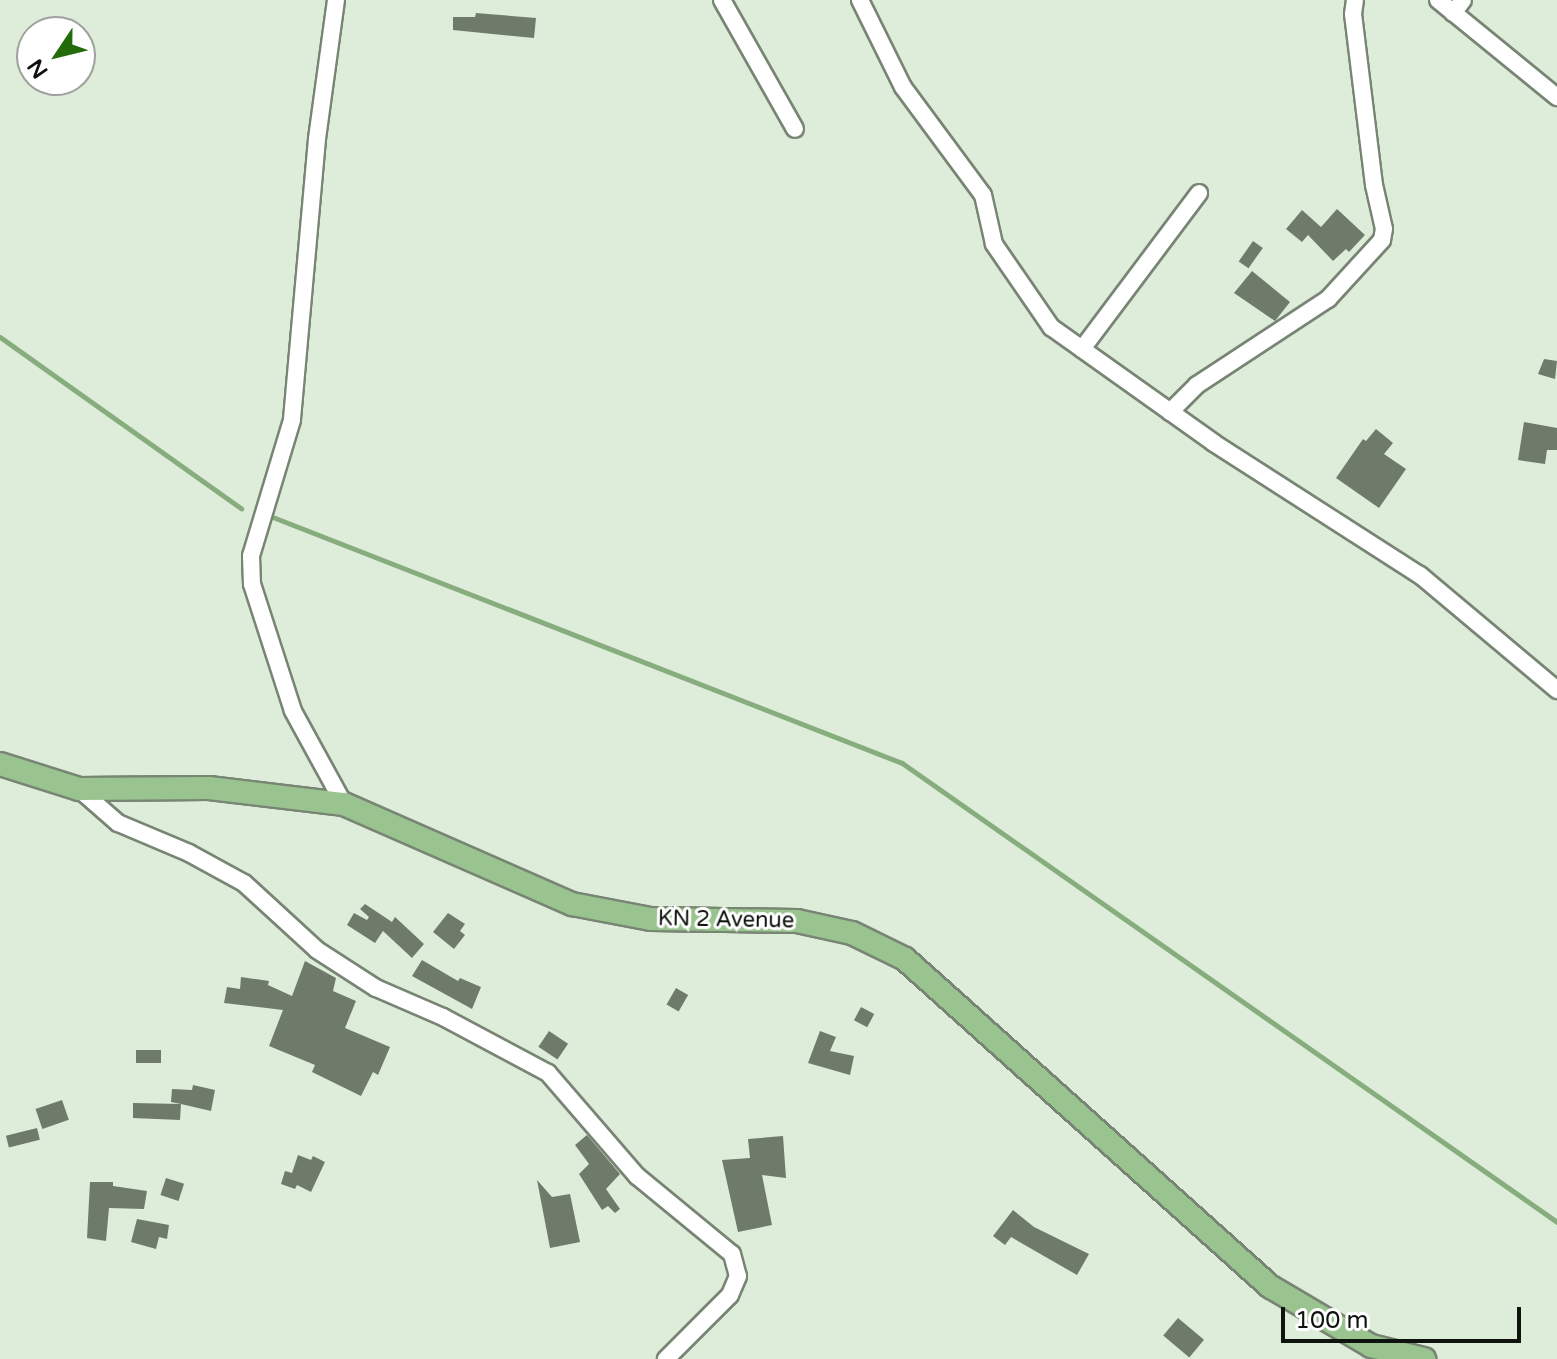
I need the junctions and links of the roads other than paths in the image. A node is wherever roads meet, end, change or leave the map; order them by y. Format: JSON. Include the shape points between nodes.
{"nodes":[{"id":1,"x":336,"y":0,"type":"edge"},
{"id":2,"x":722,"y":0,"type":"edge"},
{"id":3,"x":860,"y":0,"type":"edge"},
{"id":4,"x":1355,"y":0,"type":"edge"},
{"id":5,"x":1438,"y":0,"type":"edge"},
{"id":6,"x":1458,"y":6,"type":"edge"},
{"id":7,"x":1557,"y":97,"type":"edge"},
{"id":8,"x":795,"y":129,"type":"dead end"},
{"id":9,"x":1199,"y":193,"type":"dead end"},
{"id":10,"x":1082,"y":349,"type":"junction"},
{"id":11,"x":1170,"y":412,"type":"junction"},
{"id":12,"x":1557,"y":690,"type":"edge"},
{"id":13,"x":0,"y":764,"type":"edge"},
{"id":14,"x":79,"y":789,"type":"junction"},
{"id":15,"x":344,"y":804,"type":"junction"},
{"id":16,"x":1379,"y":1353,"type":"edge"},
{"id":17,"x":666,"y":1359,"type":"edge"},
{"id":18,"x":1424,"y":1359,"type":"edge"}],
"edges":[{"from":1,"to":15,"type":"street","via":[[317,139],[292,420],[251,556],[252,584],[293,711]]},
{"from":2,"to":8,"type":"street"},
{"from":3,"to":10,"type":"street","via":[[903,87],[983,195],[994,244],[1051,327]]},
{"from":4,"to":11,"type":"street","via":[[1382,240],[1328,299],[1197,385]]},
{"from":5,"to":6,"type":"street"},
{"from":6,"to":7,"type":"street"},
{"from":9,"to":10,"type":"street"},
{"from":10,"to":11,"type":"street"},
{"from":11,"to":12,"type":"street","via":[[1420,575]]},
{"from":13,"to":14,"type":"main road","name":"KN 2 Avenue"},
{"from":14,"to":15,"type":"main road","name":"KN 2 Avenue","via":[[209,788]]},
{"from":14,"to":17,"type":"street","via":[[118,823],[244,883],[317,950],[376,988],[548,1073],[637,1176],[732,1254],[738,1276],[730,1295]]},
{"from":15,"to":16,"type":"main road","name":"KN 2 Avenue","via":[[572,904],[651,919],[797,921],[852,933],[905,959],[1271,1287]]},
{"from":16,"to":18,"type":"main road","name":"KN 2 Avenue"}]}
